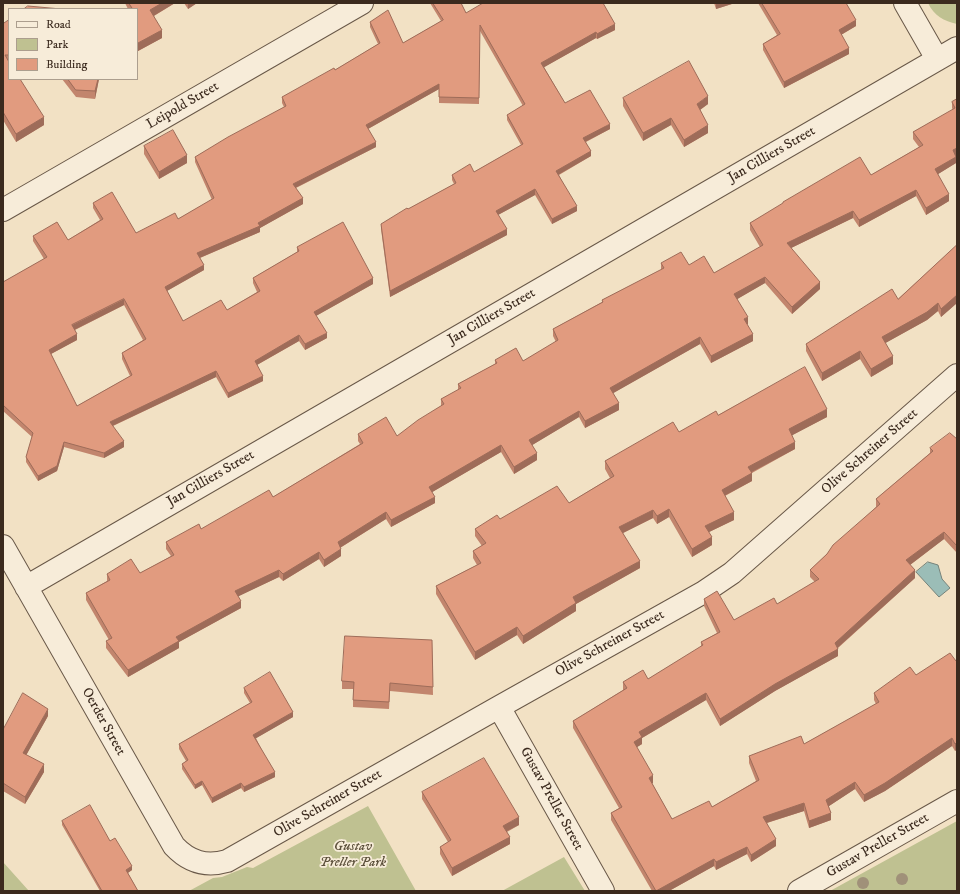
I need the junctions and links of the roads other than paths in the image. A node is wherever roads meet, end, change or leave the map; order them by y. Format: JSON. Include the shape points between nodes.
{"nodes":[{"id":1,"x":362,"y":3,"type":"edge"},
{"id":2,"x":905,"y":3,"type":"edge"},
{"id":3,"x":957,"y":48,"type":"edge"},
{"id":4,"x":937,"y":59,"type":"junction"},
{"id":5,"x":3,"y":210,"type":"edge"},
{"id":6,"x":957,"y":376,"type":"edge"},
{"id":7,"x":3,"y":546,"type":"edge"},
{"id":8,"x":26,"y":587,"type":"junction"},
{"id":9,"x":499,"y":707,"type":"junction"},
{"id":10,"x":957,"y":801,"type":"edge"},
{"id":11,"x":227,"y":861,"type":"joint"},
{"id":12,"x":603,"y":891,"type":"edge"},
{"id":13,"x":799,"y":891,"type":"edge"}],
"edges":[{"from":1,"to":5,"type":"street","name":"Leipold Street"},
{"from":2,"to":4,"type":"street"},
{"from":3,"to":4,"type":"street","name":"Jan Cilliers Street"},
{"from":4,"to":8,"type":"street","name":"Jan Cilliers Street"},
{"from":6,"to":9,"type":"street","name":"Olive Schreiner Street","via":[[732,573],[704,592]]},
{"from":7,"to":8,"type":"street","name":"Oerder Street"},
{"from":8,"to":11,"type":"street","name":"Oerder Street","via":[[174,846],[190,860],[200,863]]},
{"from":9,"to":11,"type":"street","name":"Olive Schreiner Street"},
{"from":9,"to":12,"type":"street","name":"Gustav Preller Street"},
{"from":10,"to":13,"type":"street","name":"Gustav Preller Street"}]}
